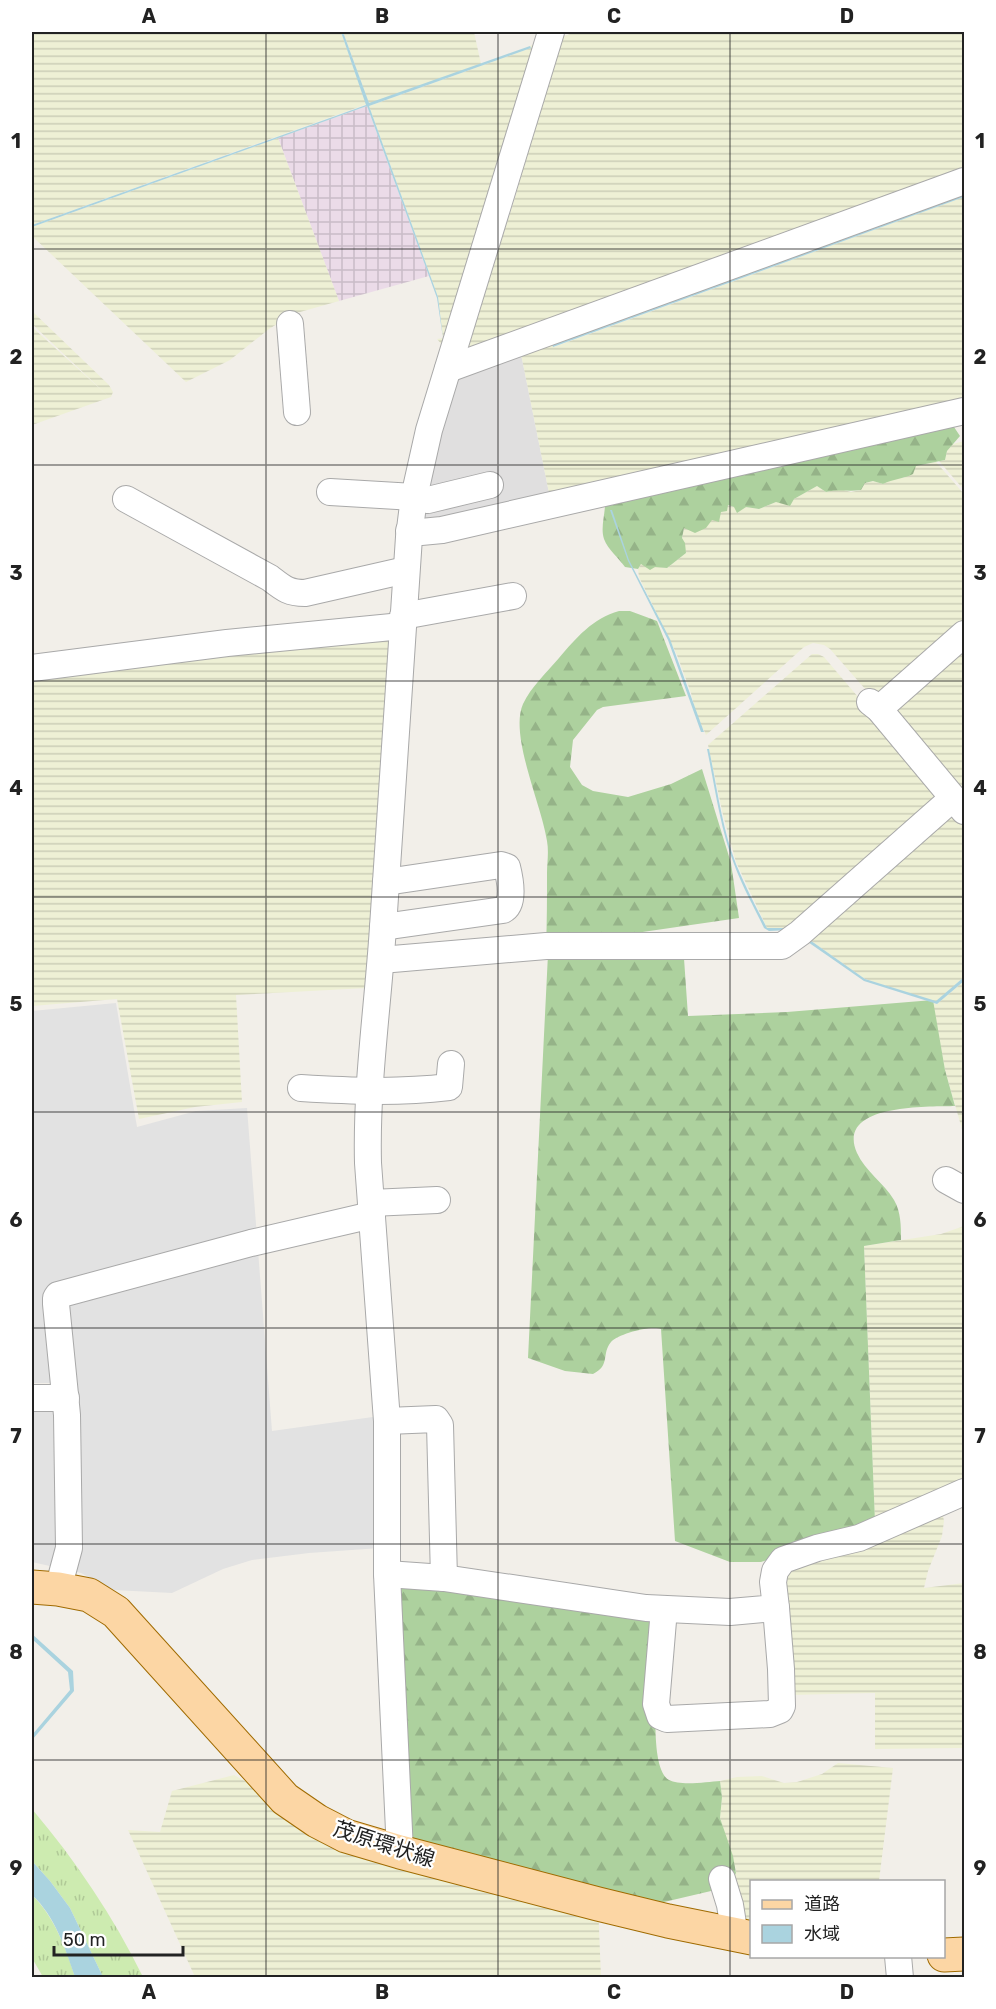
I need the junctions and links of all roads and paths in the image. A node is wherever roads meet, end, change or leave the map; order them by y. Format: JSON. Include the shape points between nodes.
{"nodes":[{"id":1,"x":551,"y":32,"type":"edge"},
{"id":2,"x":964,"y":181,"type":"edge"},
{"id":3,"x":290,"y":324,"type":"dead end"},
{"id":4,"x":448,"y":369,"type":"junction"},
{"id":5,"x":964,"y":411,"type":"edge"},
{"id":6,"x":297,"y":412,"type":"dead end"},
{"id":7,"x":490,"y":485,"type":"dead end"},
{"id":8,"x":330,"y":492,"type":"dead end"},
{"id":9,"x":414,"y":497,"type":"junction"},
{"id":10,"x":126,"y":499,"type":"dead end"},
{"id":11,"x":409,"y":534,"type":"junction"},
{"id":12,"x":407,"y":567,"type":"junction"},
{"id":13,"x":513,"y":596,"type":"dead end"},
{"id":14,"x":403,"y":621,"type":"junction"},
{"id":15,"x":964,"y":634,"type":"edge"},
{"id":16,"x":32,"y":668,"type":"edge"},
{"id":17,"x":958,"y":804,"type":"edge"},
{"id":18,"x":386,"y":882,"type":"junction"},
{"id":19,"x":383,"y":927,"type":"junction"},
{"id":20,"x":381,"y":960,"type":"junction"},
{"id":21,"x":451,"y":1064,"type":"dead end"},
{"id":22,"x":301,"y":1088,"type":"dead end"},
{"id":23,"x":368,"y":1093,"type":"junction"},
{"id":24,"x":437,"y":1200,"type":"dead end"},
{"id":25,"x":371,"y":1209,"type":"junction"},
{"id":26,"x":32,"y":1398,"type":"edge"},
{"id":27,"x":66,"y":1398,"type":"junction"},
{"id":28,"x":387,"y":1421,"type":"junction"},
{"id":29,"x":964,"y":1492,"type":"edge"},
{"id":30,"x":387,"y":1574,"type":"junction"},
{"id":31,"x":444,"y":1578,"type":"junction"},
{"id":32,"x":45,"y":1588,"type":"edge"},
{"id":33,"x":776,"y":1608,"type":"junction"},
{"id":34,"x":664,"y":1609,"type":"junction"},
{"id":35,"x":400,"y":1852,"type":"junction"},
{"id":36,"x":722,"y":1879,"type":"dead end"},
{"id":37,"x":743,"y":1937,"type":"edge"},
{"id":38,"x":964,"y":1954,"type":"edge"},
{"id":39,"x":945,"y":1955,"type":"edge"},
{"id":40,"x":898,"y":1958,"type":"edge"},
{"id":41,"x":900,"y":1977,"type":"edge"}],
"edges":[{"from":1,"to":4,"type":"street"},
{"from":2,"to":4,"type":"street"},
{"from":3,"to":6,"type":"street"},
{"from":4,"to":9,"type":"street"},
{"from":5,"to":11,"type":"street","via":[[442,530]]},
{"from":7,"to":9,"type":"street","via":[[428,500]]},
{"from":8,"to":9,"type":"street"},
{"from":9,"to":11,"type":"street"},
{"from":10,"to":12,"type":"street","via":[[293,593]]},
{"from":11,"to":12,"type":"street"},
{"from":12,"to":14,"type":"street"},
{"from":13,"to":14,"type":"street"},
{"from":14,"to":16,"type":"street"},
{"from":14,"to":18,"type":"street"},
{"from":15,"to":17,"type":"street","via":[[875,705]]},
{"from":17,"to":20,"type":"street","via":[[782,946],[546,946]]},
{"from":18,"to":19,"type":"street"},
{"from":18,"to":19,"type":"street","via":[[501,865],[507,867],[509,874],[510,902],[504,910]]},
{"from":19,"to":20,"type":"street"},
{"from":20,"to":23,"type":"street"},
{"from":21,"to":23,"type":"street","via":[[450,1087]]},
{"from":22,"to":23,"type":"street"},
{"from":23,"to":25,"type":"street"},
{"from":24,"to":25,"type":"street"},
{"from":25,"to":27,"type":"street","via":[[58,1294]]},
{"from":25,"to":28,"type":"street"},
{"from":26,"to":27,"type":"street"},
{"from":27,"to":32,"type":"street","via":[[69,1548]]},
{"from":28,"to":30,"type":"street"},
{"from":28,"to":31,"type":"street","via":[[436,1419],[440,1425]]},
{"from":29,"to":33,"type":"street","via":[[859,1538],[783,1560],[773,1582]]},
{"from":30,"to":31,"type":"street"},
{"from":30,"to":35,"type":"street"},
{"from":31,"to":34,"type":"street"},
{"from":32,"to":35,"type":"main road","name":"茂原環状線","via":[[89,1595],[116,1612],[285,1799],[346,1836]]},
{"from":33,"to":34,"type":"street","via":[[730,1612]]},
{"from":33,"to":34,"type":"street","via":[[780,1710],[770,1714],[673,1719],[660,1716],[656,1704]]},
{"from":35,"to":37,"type":"main road","name":"茂原環状線"},
{"from":36,"to":37,"type":"street"},
{"from":38,"to":39,"type":"main road"},
{"from":40,"to":41,"type":"street"}]}
